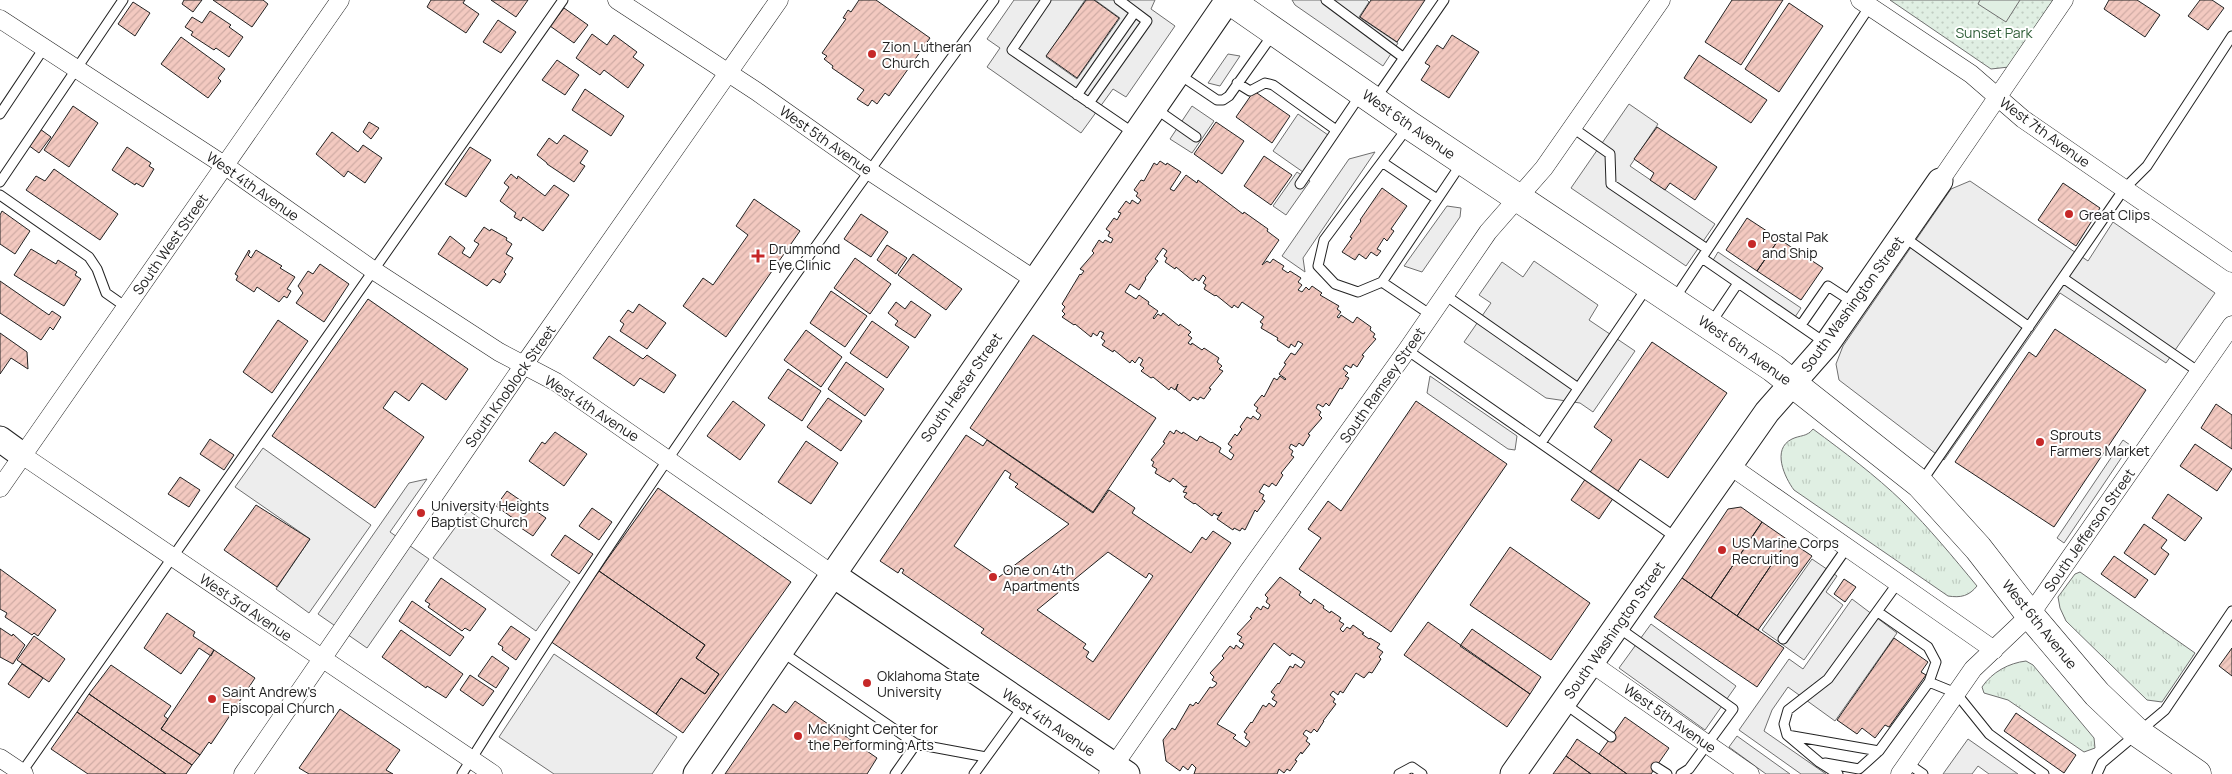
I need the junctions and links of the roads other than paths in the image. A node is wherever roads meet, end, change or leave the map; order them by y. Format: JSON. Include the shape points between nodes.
{"nodes":[{"id":1,"x":123,"y":0,"type":"edge"},
{"id":2,"x":340,"y":0,"type":"edge"},
{"id":3,"x":563,"y":0,"type":"edge"},
{"id":4,"x":617,"y":0,"type":"edge"},
{"id":5,"x":779,"y":0,"type":"edge"},
{"id":6,"x":994,"y":0,"type":"edge"},
{"id":7,"x":1046,"y":0,"type":"edge"},
{"id":8,"x":1119,"y":0,"type":"edge"},
{"id":9,"x":1228,"y":0,"type":"edge"},
{"id":10,"x":1326,"y":0,"type":"edge"},
{"id":11,"x":1444,"y":0,"type":"edge"},
{"id":12,"x":1661,"y":0,"type":"edge"},
{"id":13,"x":2064,"y":0,"type":"edge"},
{"id":14,"x":1869,"y":2,"type":"edge"},
{"id":15,"x":1135,"y":12,"type":"junction"},
{"id":16,"x":0,"y":19,"type":"edge"},
{"id":17,"x":1275,"y":32,"type":"junction"},
{"id":18,"x":2232,"y":36,"type":"edge"},
{"id":19,"x":44,"y":48,"type":"junction"},
{"id":20,"x":1404,"y":58,"type":"junction"},
{"id":21,"x":78,"y":70,"type":"junction"},
{"id":22,"x":1177,"y":73,"type":"junction"},
{"id":23,"x":728,"y":74,"type":"junction"},
{"id":24,"x":1237,"y":83,"type":"junction"},
{"id":25,"x":1077,"y":95,"type":"junction"},
{"id":26,"x":1369,"y":96,"type":"junction"},
{"id":27,"x":1998,"y":98,"type":"junction"},
{"id":28,"x":1088,"y":103,"type":"junction"},
{"id":29,"x":1154,"y":107,"type":"junction"},
{"id":30,"x":0,"y":114,"type":"edge"},
{"id":31,"x":1409,"y":125,"type":"junction"},
{"id":32,"x":1573,"y":128,"type":"junction"},
{"id":33,"x":1336,"y":130,"type":"junction"},
{"id":34,"x":1135,"y":134,"type":"junction"},
{"id":35,"x":1196,"y":137,"type":"dead end"},
{"id":36,"x":1463,"y":161,"type":"junction"},
{"id":37,"x":1382,"y":162,"type":"junction"},
{"id":38,"x":224,"y":165,"type":"junction"},
{"id":39,"x":868,"y":170,"type":"junction"},
{"id":40,"x":1940,"y":181,"type":"joint"},
{"id":41,"x":0,"y":182,"type":"edge"},
{"id":42,"x":1300,"y":184,"type":"dead end"},
{"id":43,"x":2124,"y":189,"type":"junction"},
{"id":44,"x":0,"y":195,"type":"edge"},
{"id":45,"x":1518,"y":198,"type":"junction"},
{"id":46,"x":1437,"y":199,"type":"junction"},
{"id":47,"x":1902,"y":235,"type":"junction"},
{"id":48,"x":1707,"y":250,"type":"junction"},
{"id":49,"x":1702,"y":258,"type":"junction"},
{"id":50,"x":2232,"y":263,"type":"edge"},
{"id":51,"x":373,"y":270,"type":"junction"},
{"id":52,"x":2063,"y":278,"type":"junction"},
{"id":53,"x":1034,"y":280,"type":"junction"},
{"id":54,"x":1382,"y":282,"type":"junction"},
{"id":55,"x":1738,"y":283,"type":"junction"},
{"id":56,"x":1649,"y":284,"type":"junction"},
{"id":57,"x":1445,"y":295,"type":"junction"},
{"id":58,"x":1673,"y":301,"type":"junction"},
{"id":59,"x":1854,"y":303,"type":"junction"},
{"id":60,"x":126,"y":307,"type":"junction"},
{"id":61,"x":1431,"y":315,"type":"junction"},
{"id":62,"x":2232,"y":324,"type":"edge"},
{"id":63,"x":1710,"y":325,"type":"junction"},
{"id":64,"x":1801,"y":326,"type":"junction"},
{"id":65,"x":2029,"y":327,"type":"junction"},
{"id":66,"x":1827,"y":344,"type":"junction"},
{"id":67,"x":1407,"y":350,"type":"junction"},
{"id":68,"x":523,"y":366,"type":"junction"},
{"id":69,"x":2199,"y":372,"type":"junction"},
{"id":70,"x":1793,"y":384,"type":"junction"},
{"id":71,"x":1578,"y":388,"type":"junction"},
{"id":72,"x":0,"y":439,"type":"edge"},
{"id":73,"x":1541,"y":443,"type":"junction"},
{"id":74,"x":22,"y":454,"type":"junction"},
{"id":75,"x":667,"y":458,"type":"junction"},
{"id":76,"x":1729,"y":465,"type":"junction"},
{"id":77,"x":1920,"y":484,"type":"junction"},
{"id":78,"x":0,"y":488,"type":"edge"},
{"id":79,"x":1678,"y":538,"type":"junction"},
{"id":80,"x":1846,"y":549,"type":"junction"},
{"id":81,"x":172,"y":557,"type":"junction"},
{"id":82,"x":832,"y":574,"type":"junction"},
{"id":83,"x":1897,"y":584,"type":"junction"},
{"id":84,"x":2232,"y":611,"type":"edge"},
{"id":85,"x":1878,"y":612,"type":"junction"},
{"id":86,"x":2030,"y":615,"type":"junction"},
{"id":87,"x":1616,"y":626,"type":"junction"},
{"id":88,"x":1782,"y":639,"type":"dead end"},
{"id":89,"x":1994,"y":650,"type":"junction"},
{"id":90,"x":779,"y":651,"type":"junction"},
{"id":91,"x":323,"y":658,"type":"junction"},
{"id":92,"x":1591,"y":663,"type":"junction"},
{"id":93,"x":1929,"y":682,"type":"junction"},
{"id":94,"x":1956,"y":693,"type":"junction"},
{"id":95,"x":1563,"y":702,"type":"junction"},
{"id":96,"x":1024,"y":705,"type":"junction"},
{"id":97,"x":2138,"y":733,"type":"junction"},
{"id":98,"x":1787,"y":736,"type":"junction"},
{"id":99,"x":1611,"y":737,"type":"dead end"},
{"id":100,"x":916,"y":744,"type":"junction"},
{"id":101,"x":1708,"y":745,"type":"junction"},
{"id":102,"x":1880,"y":751,"type":"junction"},
{"id":103,"x":986,"y":757,"type":"junction"},
{"id":104,"x":0,"y":758,"type":"edge"},
{"id":105,"x":471,"y":759,"type":"junction"},
{"id":106,"x":1819,"y":762,"type":"junction"},
{"id":107,"x":1656,"y":767,"type":"dead end"},
{"id":108,"x":1903,"y":769,"type":"edge"},
{"id":109,"x":1116,"y":771,"type":"edge"},
{"id":110,"x":23,"y":773,"type":"edge"},
{"id":111,"x":243,"y":774,"type":"edge"},
{"id":112,"x":462,"y":774,"type":"edge"},
{"id":113,"x":493,"y":774,"type":"edge"},
{"id":114,"x":696,"y":774,"type":"edge"},
{"id":115,"x":895,"y":774,"type":"edge"},
{"id":116,"x":974,"y":774,"type":"edge"},
{"id":117,"x":1399,"y":774,"type":"edge"},
{"id":118,"x":1422,"y":774,"type":"edge"},
{"id":119,"x":1513,"y":774,"type":"edge"},
{"id":120,"x":1667,"y":774,"type":"edge"},
{"id":121,"x":1681,"y":774,"type":"edge"},
{"id":122,"x":1750,"y":774,"type":"edge"},
{"id":123,"x":1838,"y":774,"type":"edge"},
{"id":124,"x":1923,"y":774,"type":"edge"},
{"id":125,"x":2044,"y":774,"type":"edge"},
{"id":126,"x":2097,"y":774,"type":"edge"},
{"id":127,"x":2197,"y":774,"type":"edge"}],
"edges":[{"from":1,"to":21,"type":"lane"},
{"from":2,"to":38,"type":"street","name":"South West Street"},
{"from":3,"to":51,"type":"lane"},
{"from":4,"to":23,"type":"street","name":"West 5th Avenue"},
{"from":5,"to":23,"type":"street","name":"South Knoblock Street"},
{"from":6,"to":39,"type":"lane"},
{"from":7,"to":25,"type":"lane","via":[[1012,50]]},
{"from":8,"to":15,"type":"lane"},
{"from":9,"to":17,"type":"highway","name":"West 6th Avenue"},
{"from":9,"to":22,"type":"street","name":"South Hester Street"},
{"from":10,"to":20,"type":"lane"},
{"from":11,"to":20,"type":"lane"},
{"from":12,"to":32,"type":"street","name":"South Ramsey Street"},
{"from":13,"to":27,"type":"street","name":"South Washington Street"},
{"from":14,"to":27,"type":"street","name":"West 7th Avenue","via":[[1971,74]]},
{"from":14,"to":48,"type":"lane"},
{"from":15,"to":25,"type":"lane"},
{"from":15,"to":28,"type":"lane","via":[[1148,21]]},
{"from":16,"to":19,"type":"street","name":"West 4th Avenue"},
{"from":17,"to":24,"type":"lane"},
{"from":17,"to":26,"type":"highway","name":"West 6th Avenue"},
{"from":18,"to":43,"type":"lane","via":[[2146,166]]},
{"from":19,"to":21,"type":"street","name":"West 4th Avenue"},
{"from":19,"to":30,"type":"lane"},
{"from":20,"to":26,"type":"lane"},
{"from":21,"to":38,"type":"street","name":"West 4th Avenue"},
{"from":21,"to":41,"type":"lane"},
{"from":22,"to":24,"type":"lane","via":[[1217,100],[1229,96]]},
{"from":22,"to":29,"type":"street","name":"South Hester Street"},
{"from":23,"to":39,"type":"street","name":"West 5th Avenue"},
{"from":23,"to":68,"type":"street","name":"South Knoblock Street"},
{"from":24,"to":33,"type":"lane","via":[[1250,91],[1265,83],[1273,85]]},
{"from":25,"to":28,"type":"lane"},
{"from":26,"to":31,"type":"highway","name":"West 6th Avenue"},
{"from":26,"to":33,"type":"lane"},
{"from":27,"to":40,"type":"street","name":"South Washington Street"},
{"from":27,"to":43,"type":"street","name":"West 7th Avenue"},
{"from":28,"to":34,"type":"lane"},
{"from":29,"to":34,"type":"street","name":"South Hester Street"},
{"from":29,"to":35,"type":"lane"},
{"from":31,"to":36,"type":"highway","name":"West 6th Avenue"},
{"from":31,"to":37,"type":"lane"},
{"from":32,"to":45,"type":"street","name":"South Ramsey Street"},
{"from":32,"to":48,"type":"lane","via":[[1610,154],[1611,184]]},
{"from":33,"to":42,"type":"lane"},
{"from":34,"to":53,"type":"street","name":"South Hester Street"},
{"from":36,"to":45,"type":"highway","name":"West 6th Avenue"},
{"from":36,"to":46,"type":"lane"},
{"from":37,"to":46,"type":"lane"},
{"from":37,"to":54,"type":"lane","via":[[1324,240],[1318,266],[1335,284],[1358,292]]},
{"from":38,"to":51,"type":"street","name":"West 4th Avenue"},
{"from":38,"to":60,"type":"street","name":"South West Street"},
{"from":39,"to":53,"type":"street","name":"West 5th Avenue"},
{"from":39,"to":75,"type":"lane"},
{"from":40,"to":47,"type":"street","name":"South Washington Street"},
{"from":43,"to":50,"type":"street","name":"West 7th Avenue"},
{"from":43,"to":52,"type":"lane"},
{"from":44,"to":60,"type":"lane","via":[[89,257],[106,293]]},
{"from":45,"to":56,"type":"highway","name":"West 6th Avenue"},
{"from":45,"to":57,"type":"street","name":"South Ramsey Street","via":[[1488,232]]},
{"from":46,"to":54,"type":"lane"},
{"from":47,"to":59,"type":"street","name":"South Washington Street"},
{"from":47,"to":65,"type":"lane"},
{"from":48,"to":49,"type":"lane"},
{"from":49,"to":55,"type":"lane"},
{"from":49,"to":58,"type":"lane"},
{"from":51,"to":68,"type":"street","name":"West 4th Avenue"},
{"from":51,"to":81,"type":"lane"},
{"from":52,"to":65,"type":"lane"},
{"from":52,"to":69,"type":"lane"},
{"from":53,"to":82,"type":"street","name":"South Hester Street"},
{"from":54,"to":61,"type":"lane"},
{"from":55,"to":63,"type":"lane"},
{"from":55,"to":64,"type":"lane"},
{"from":56,"to":58,"type":"highway","name":"West 6th Avenue"},
{"from":56,"to":71,"type":"lane"},
{"from":57,"to":61,"type":"street","name":"South Ramsey Street"},
{"from":57,"to":71,"type":"lane"},
{"from":58,"to":63,"type":"highway","name":"West 6th Avenue"},
{"from":59,"to":64,"type":"lane","via":[[1828,286]]},
{"from":59,"to":66,"type":"street","name":"South Washington Street"},
{"from":60,"to":74,"type":"street","name":"South West Street"},
{"from":61,"to":67,"type":"street","name":"South Ramsey Street"},
{"from":62,"to":69,"type":"street","name":"South Jefferson Street"},
{"from":63,"to":70,"type":"highway","name":"West 6th Avenue"},
{"from":64,"to":66,"type":"lane"},
{"from":65,"to":77,"type":"lane"},
{"from":66,"to":70,"type":"street","name":"South Washington Street"},
{"from":67,"to":73,"type":"lane"},
{"from":67,"to":109,"type":"street","name":"South Ramsey Street","via":[[1248,572]]},
{"from":68,"to":75,"type":"street","name":"West 4th Avenue","via":[[556,382]]},
{"from":68,"to":91,"type":"street","name":"South Knoblock Street"},
{"from":69,"to":86,"type":"street","name":"South Jefferson Street"},
{"from":70,"to":76,"type":"street","name":"South Washington Street","via":[[1767,412]]},
{"from":70,"to":77,"type":"highway","name":"West 6th Avenue"},
{"from":71,"to":73,"type":"lane"},
{"from":72,"to":74,"type":"street","name":"West 3rd Avenue"},
{"from":73,"to":79,"type":"lane"},
{"from":74,"to":78,"type":"street","name":"South West Street"},
{"from":74,"to":81,"type":"street","name":"West 3rd Avenue"},
{"from":75,"to":82,"type":"street","name":"West 4th Avenue"},
{"from":75,"to":105,"type":"lane"},
{"from":76,"to":79,"type":"street","name":"South Washington Street"},
{"from":76,"to":80,"type":"street"},
{"from":77,"to":86,"type":"highway","name":"West 6th Avenue","via":[[1978,548]]},
{"from":79,"to":87,"type":"street","name":"South Washington Street"},
{"from":80,"to":83,"type":"street"},
{"from":80,"to":88,"type":"lane"},
{"from":81,"to":91,"type":"street","name":"West 3rd Avenue"},
{"from":81,"to":110,"type":"lane"},
{"from":82,"to":90,"type":"street","name":"South Hester Street"},
{"from":82,"to":96,"type":"street","name":"West 4th Avenue"},
{"from":83,"to":85,"type":"lane"},
{"from":83,"to":89,"type":"street"},
{"from":84,"to":97,"type":"lane","via":[[2165,710]]},
{"from":85,"to":93,"type":"lane","via":[[1928,647],[1936,662]]},
{"from":85,"to":98,"type":"lane","via":[[1828,679],[1788,710],[1784,724]]},
{"from":86,"to":89,"type":"street","name":"South Jefferson Street"},
{"from":86,"to":97,"type":"highway","name":"West 6th Avenue","via":[[2097,694]]},
{"from":87,"to":92,"type":"street","name":"South Washington Street"},
{"from":87,"to":101,"type":"lane","via":[[1733,709]]},
{"from":89,"to":94,"type":"street","name":"South Jefferson Street","via":[[1973,669]]},
{"from":90,"to":100,"type":"lane"},
{"from":90,"to":114,"type":"street","name":"South Hester Street"},
{"from":91,"to":105,"type":"street","name":"West 3rd Avenue"},
{"from":91,"to":111,"type":"street","name":"South Knoblock Street"},
{"from":92,"to":95,"type":"street","name":"South Washington Street"},
{"from":92,"to":101,"type":"street","name":"West 5th Avenue"},
{"from":93,"to":94,"type":"lane"},
{"from":93,"to":102,"type":"lane"},
{"from":94,"to":108,"type":"street","name":"South Jefferson Street"},
{"from":94,"to":125,"type":"lane","via":[[1989,734]]},
{"from":95,"to":99,"type":"lane"},
{"from":95,"to":119,"type":"street","name":"South Washington Street"},
{"from":96,"to":103,"type":"lane"},
{"from":96,"to":109,"type":"street","name":"West 4th Avenue"},
{"from":97,"to":126,"type":"lane","via":[[2102,763]]},
{"from":97,"to":127,"type":"highway","name":"West 6th Avenue"},
{"from":98,"to":102,"type":"lane"},
{"from":98,"to":106,"type":"lane"},
{"from":100,"to":103,"type":"lane"},
{"from":100,"to":115,"type":"lane"},
{"from":101,"to":121,"type":"lane"},
{"from":101,"to":122,"type":"street","name":"West 5th Avenue"},
{"from":102,"to":106,"type":"lane","via":[[1859,768]]},
{"from":103,"to":116,"type":"lane"},
{"from":104,"to":110,"type":"street"},
{"from":105,"to":112,"type":"lane"},
{"from":105,"to":113,"type":"street","name":"West 3rd Avenue"},
{"from":106,"to":123,"type":"lane"},
{"from":107,"to":120,"type":"lane"},
{"from":108,"to":124,"type":"lane"},
{"from":117,"to":118,"type":"lane","via":[[1412,768]]}]}
